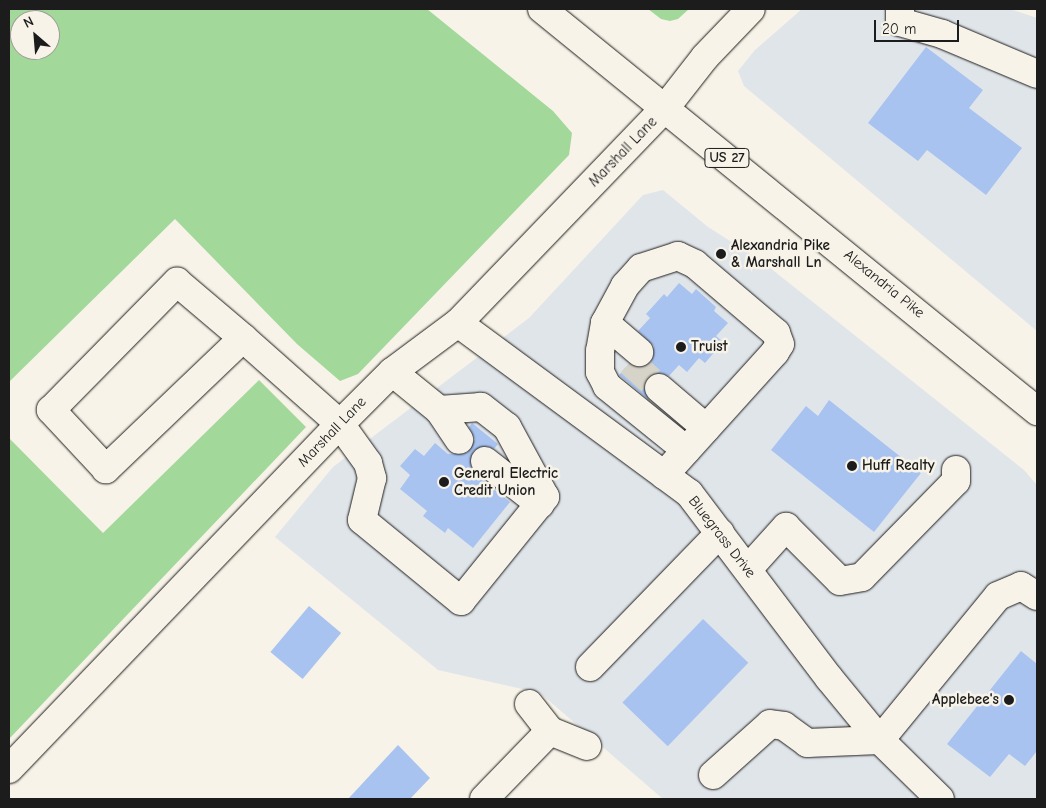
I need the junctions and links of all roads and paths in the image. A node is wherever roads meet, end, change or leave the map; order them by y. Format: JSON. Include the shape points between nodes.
{"nodes":[{"id":1,"x":542,"y":9,"type":"edge"},
{"id":2,"x":751,"y":9,"type":"edge"},
{"id":3,"x":900,"y":9,"type":"edge"},
{"id":4,"x":1037,"y":74,"type":"edge"},
{"id":5,"x":666,"y":107,"type":"junction"},
{"id":6,"x":458,"y":323,"type":"junction"},
{"id":7,"x":602,"y":337,"type":"junction"},
{"id":8,"x":243,"y":338,"type":"junction"},
{"id":9,"x":630,"y":362,"type":"tunnel mouth"},
{"id":10,"x":392,"y":372,"type":"junction"},
{"id":11,"x":660,"y":387,"type":"tunnel mouth"},
{"id":12,"x":439,"y":410,"type":"junction"},
{"id":13,"x":1037,"y":411,"type":"edge"},
{"id":14,"x":340,"y":424,"type":"junction"},
{"id":15,"x":702,"y":433,"type":"junction"},
{"id":16,"x":459,"y":440,"type":"dead end"},
{"id":17,"x":485,"y":460,"type":"dead end"},
{"id":18,"x":956,"y":470,"type":"dead end"},
{"id":19,"x":664,"y":475,"type":"junction"},
{"id":20,"x":540,"y":504,"type":"junction"},
{"id":21,"x":720,"y":533,"type":"junction"},
{"id":22,"x":748,"y":569,"type":"junction"},
{"id":23,"x":1037,"y":596,"type":"edge"},
{"id":24,"x":590,"y":667,"type":"dead end"},
{"id":25,"x":529,"y":704,"type":"dead end"},
{"id":26,"x":550,"y":731,"type":"junction"},
{"id":27,"x":880,"y":740,"type":"junction"},
{"id":28,"x":588,"y":746,"type":"dead end"},
{"id":29,"x":9,"y":769,"type":"edge"},
{"id":30,"x":713,"y":775,"type":"dead end"},
{"id":31,"x":484,"y":799,"type":"edge"},
{"id":32,"x":940,"y":799,"type":"edge"}],
"edges":[{"from":1,"to":5,"type":"main road","name":"Alexandria Pike","number":"US 27"},
{"from":2,"to":5,"type":"main road","name":"Marshall Lane","via":[[705,57]]},
{"from":3,"to":4,"type":"main road","via":[[900,22],[942,34]]},
{"from":5,"to":6,"type":"main road","name":"Marshall Lane"},
{"from":5,"to":13,"type":"main road","name":"Alexandria Pike","number":"US 27"},
{"from":6,"to":10,"type":"main road","name":"Marshall Lane"},
{"from":6,"to":19,"type":"main road","name":"Bluegrass Drive"},
{"from":7,"to":9,"type":"main road"},
{"from":7,"to":15,"type":"main road","via":[[600,372],[607,386]]},
{"from":7,"to":15,"type":"main road","via":[[625,286],[641,268],[678,256],[695,264],[776,333],[780,344]]},
{"from":8,"to":8,"type":"main road","via":[[177,282],[52,410],[106,469]]},
{"from":8,"to":14,"type":"main road"},
{"from":10,"to":12,"type":"main road"},
{"from":10,"to":14,"type":"main road","name":"Marshall Lane"},
{"from":11,"to":15,"type":"main road"},
{"from":12,"to":16,"type":"main road"},
{"from":12,"to":20,"type":"main road","via":[[481,407],[508,428],[545,497]]},
{"from":14,"to":20,"type":"main road","via":[[368,463],[372,478],[362,520],[461,601]]},
{"from":14,"to":29,"type":"main road","name":"Marshall Lane"},
{"from":15,"to":19,"type":"main road"},
{"from":17,"to":20,"type":"main road"},
{"from":18,"to":22,"type":"main road","via":[[956,482],[862,577],[840,581],[786,528]]},
{"from":19,"to":21,"type":"main road","name":"Bluegrass Drive","via":[[689,493]]},
{"from":21,"to":22,"type":"main road","name":"Bluegrass Drive"},
{"from":21,"to":24,"type":"main road"},
{"from":22,"to":27,"type":"main road","name":"Bluegrass Drive"},
{"from":23,"to":27,"type":"main road","via":[[1021,586],[998,596]]},
{"from":25,"to":26,"type":"main road"},
{"from":26,"to":28,"type":"main road"},
{"from":26,"to":31,"type":"main road"},
{"from":27,"to":30,"type":"main road","via":[[807,743],[784,726],[770,724]]},
{"from":27,"to":32,"type":"main road","name":"Bluegrass Drive"}]}
